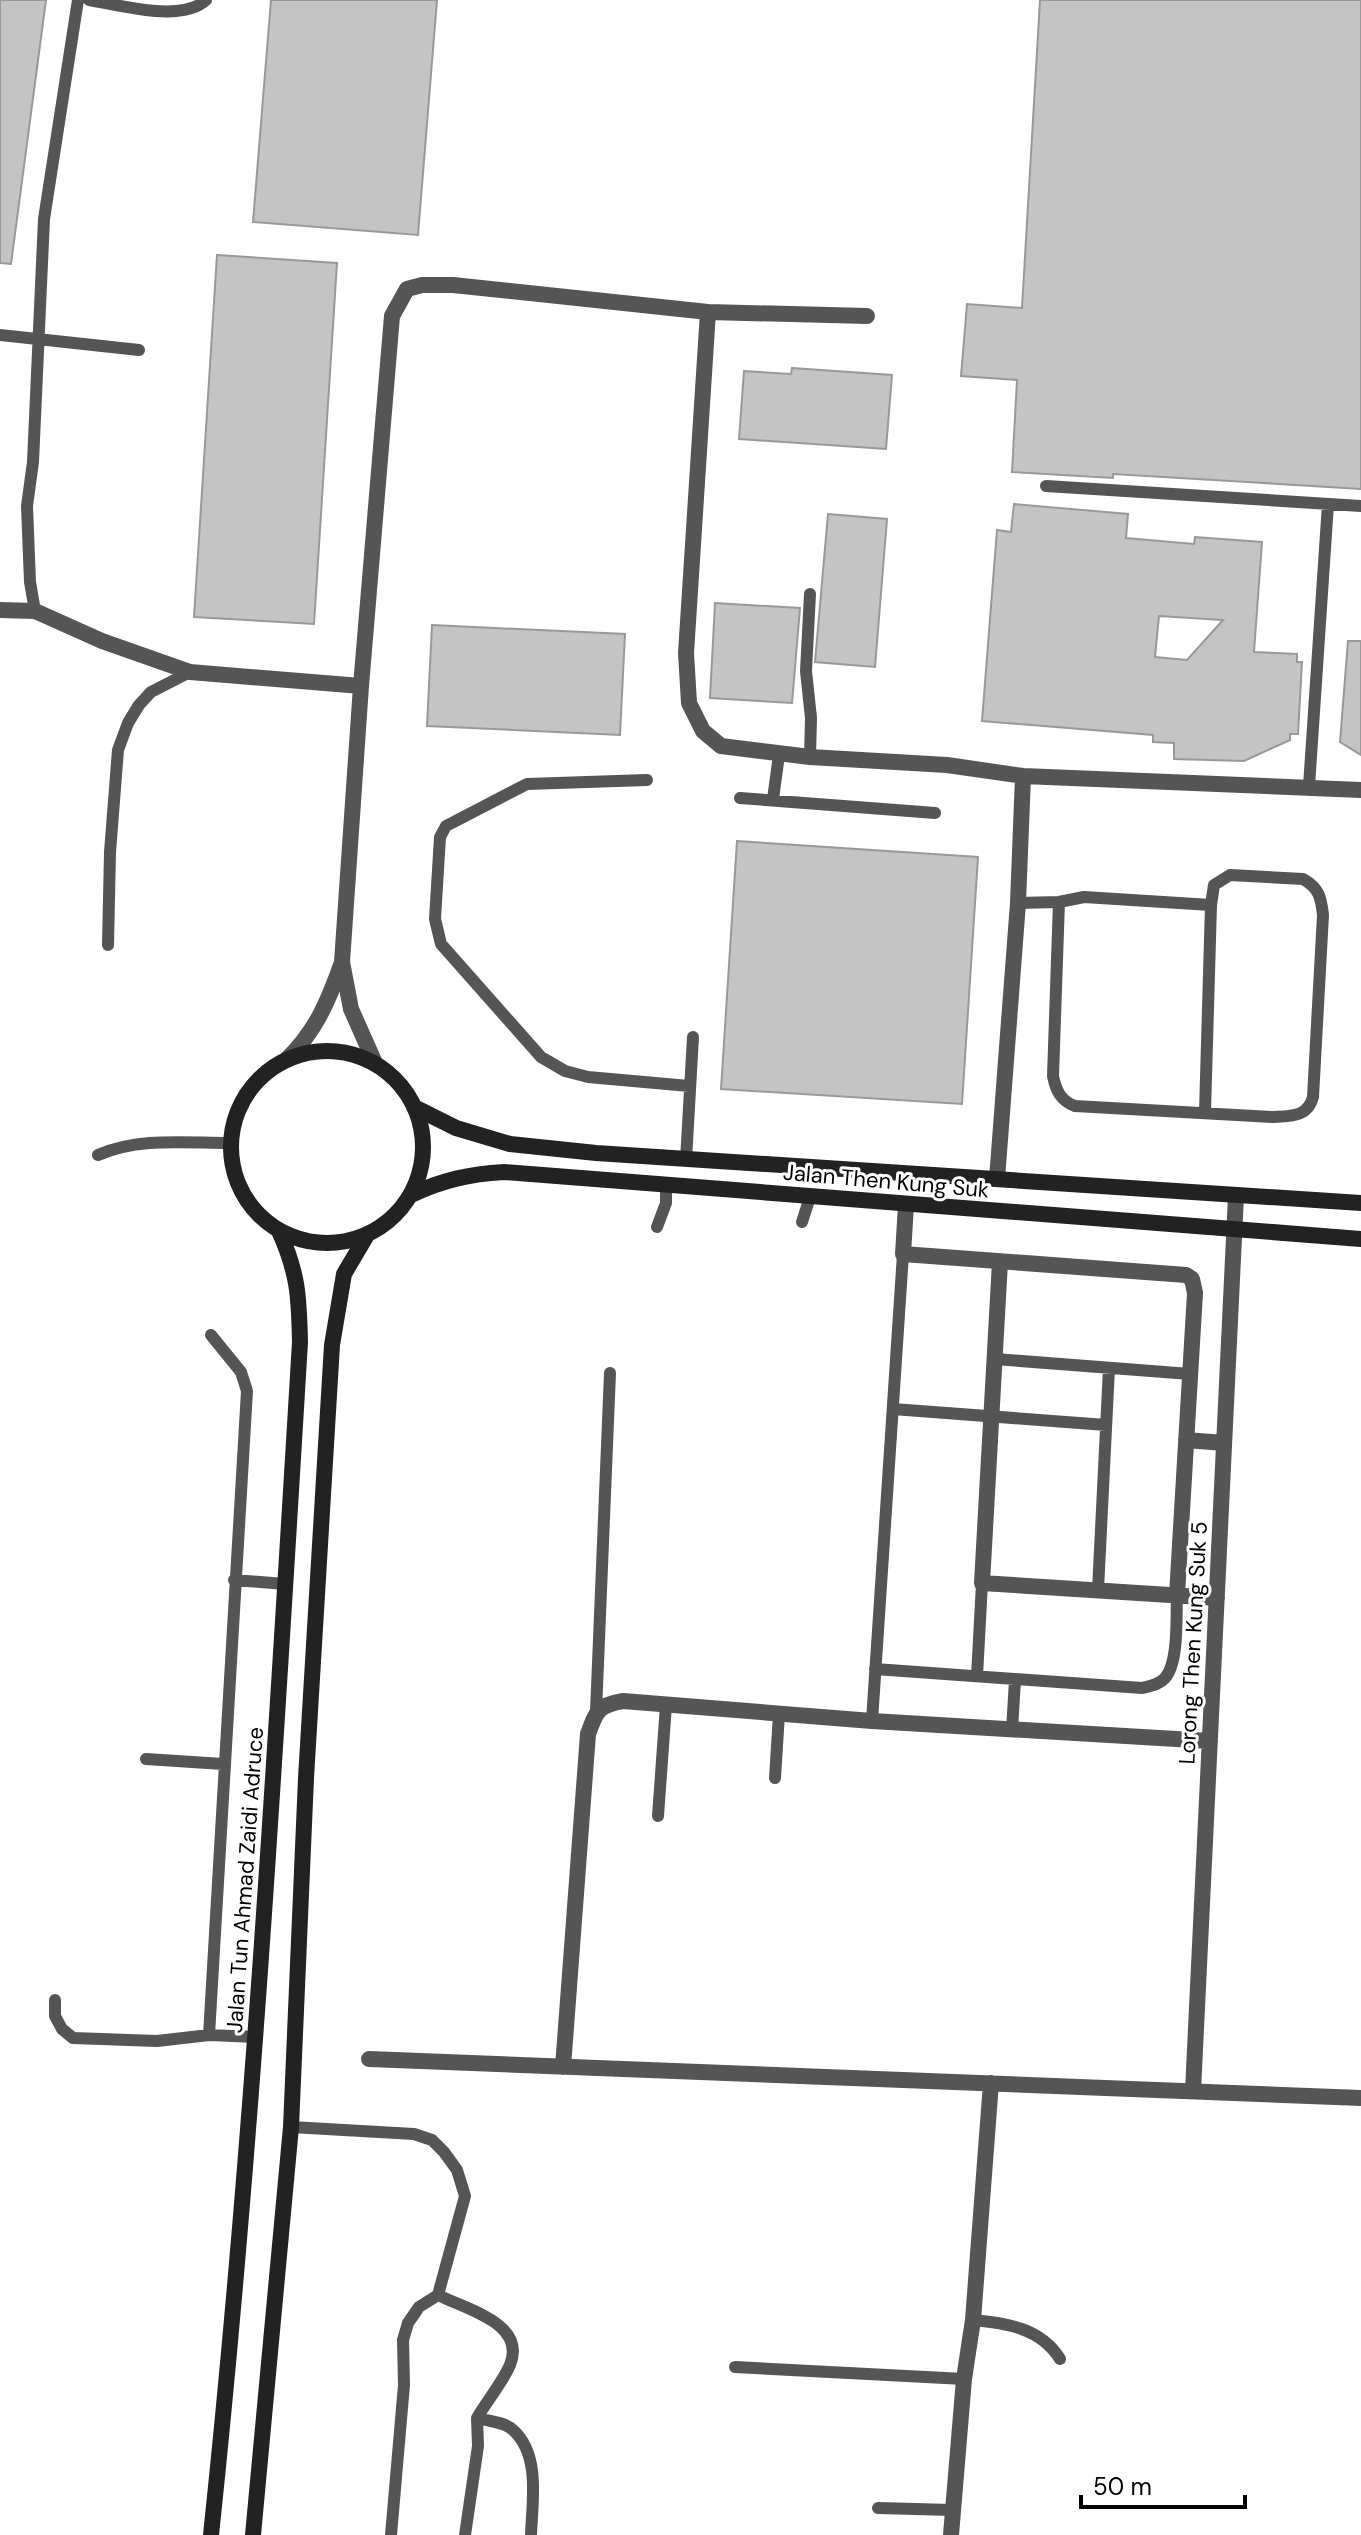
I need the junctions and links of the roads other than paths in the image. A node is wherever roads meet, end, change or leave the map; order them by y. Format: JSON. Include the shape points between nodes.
{"nodes":[{"id":1,"x":78,"y":0,"type":"edge"},
{"id":2,"x":89,"y":0,"type":"edge"},
{"id":3,"x":206,"y":0,"type":"edge"},
{"id":4,"x":708,"y":312,"type":"junction"},
{"id":5,"x":867,"y":316,"type":"dead end"},
{"id":6,"x":0,"y":335,"type":"edge"},
{"id":7,"x":39,"y":338,"type":"junction"},
{"id":8,"x":139,"y":350,"type":"dead end"},
{"id":9,"x":1046,"y":486,"type":"dead end"},
{"id":10,"x":1328,"y":504,"type":"junction"},
{"id":11,"x":1361,"y":506,"type":"edge"},
{"id":12,"x":810,"y":594,"type":"dead end"},
{"id":13,"x":0,"y":610,"type":"edge"},
{"id":14,"x":35,"y":611,"type":"junction"},
{"id":15,"x":190,"y":672,"type":"junction"},
{"id":16,"x":361,"y":686,"type":"junction"},
{"id":17,"x":779,"y":755,"type":"junction"},
{"id":18,"x":810,"y":757,"type":"junction"},
{"id":19,"x":1023,"y":776,"type":"junction"},
{"id":20,"x":647,"y":780,"type":"dead end"},
{"id":21,"x":1309,"y":786,"type":"junction"},
{"id":22,"x":1361,"y":790,"type":"edge"},
{"id":23,"x":740,"y":798,"type":"dead end"},
{"id":24,"x":773,"y":799,"type":"junction"},
{"id":25,"x":935,"y":813,"type":"dead end"},
{"id":26,"x":1059,"y":902,"type":"junction"},
{"id":27,"x":1018,"y":903,"type":"junction"},
{"id":28,"x":1211,"y":905,"type":"junction"},
{"id":29,"x":108,"y":945,"type":"dead end"},
{"id":30,"x":342,"y":962,"type":"junction"},
{"id":31,"x":693,"y":1037,"type":"dead end"},
{"id":32,"x":287,"y":1059,"type":"junction"},
{"id":33,"x":375,"y":1063,"type":"junction"},
{"id":34,"x":689,"y":1086,"type":"junction"},
{"id":35,"x":416,"y":1108,"type":"junction"},
{"id":36,"x":1205,"y":1112,"type":"junction"},
{"id":37,"x":230,"y":1143,"type":"junction"},
{"id":38,"x":98,"y":1155,"type":"dead end"},
{"id":39,"x":686,"y":1160,"type":"junction"},
{"id":40,"x":997,"y":1179,"type":"junction"},
{"id":41,"x":666,"y":1187,"type":"junction"},
{"id":42,"x":411,"y":1195,"type":"junction"},
{"id":43,"x":1236,"y":1196,"type":"junction"},
{"id":44,"x":810,"y":1197,"type":"junction"},
{"id":45,"x":1361,"y":1203,"type":"edge"},
{"id":46,"x":906,"y":1205,"type":"junction"},
{"id":47,"x":802,"y":1222,"type":"dead end"},
{"id":48,"x":657,"y":1227,"type":"dead end"},
{"id":49,"x":279,"y":1231,"type":"junction"},
{"id":50,"x":1235,"y":1231,"type":"junction"},
{"id":51,"x":367,"y":1235,"type":"junction"},
{"id":52,"x":1361,"y":1239,"type":"edge"},
{"id":53,"x":903,"y":1254,"type":"junction"},
{"id":54,"x":1000,"y":1262,"type":"junction"},
{"id":55,"x":211,"y":1335,"type":"dead end"},
{"id":56,"x":995,"y":1359,"type":"junction"},
{"id":57,"x":1109,"y":1368,"type":"junction"},
{"id":58,"x":610,"y":1373,"type":"dead end"},
{"id":59,"x":1190,"y":1374,"type":"junction"},
{"id":60,"x":893,"y":1409,"type":"junction"},
{"id":61,"x":991,"y":1417,"type":"junction"},
{"id":62,"x":1106,"y":1425,"type":"junction"},
{"id":63,"x":1186,"y":1440,"type":"junction"},
{"id":64,"x":1224,"y":1443,"type":"junction"},
{"id":65,"x":234,"y":1580,"type":"junction"},
{"id":66,"x":982,"y":1583,"type":"junction"},
{"id":67,"x":285,"y":1584,"type":"junction"},
{"id":68,"x":1098,"y":1590,"type":"junction"},
{"id":69,"x":1177,"y":1595,"type":"junction"},
{"id":70,"x":1217,"y":1598,"type":"junction"},
{"id":71,"x":875,"y":1669,"type":"junction"},
{"id":72,"x":977,"y":1676,"type":"junction"},
{"id":73,"x":1015,"y":1680,"type":"junction"},
{"id":74,"x":666,"y":1705,"type":"junction"},
{"id":75,"x":596,"y":1712,"type":"junction"},
{"id":76,"x":779,"y":1714,"type":"junction"},
{"id":77,"x":872,"y":1721,"type":"junction"},
{"id":78,"x":1012,"y":1730,"type":"junction"},
{"id":79,"x":1210,"y":1741,"type":"junction"},
{"id":80,"x":146,"y":1759,"type":"dead end"},
{"id":81,"x":223,"y":1764,"type":"junction"},
{"id":82,"x":775,"y":1778,"type":"dead end"},
{"id":83,"x":658,"y":1816,"type":"dead end"},
{"id":84,"x":55,"y":2000,"type":"dead end"},
{"id":85,"x":209,"y":2035,"type":"junction"},
{"id":86,"x":257,"y":2037,"type":"junction"},
{"id":87,"x":369,"y":2059,"type":"dead end"},
{"id":88,"x":563,"y":2067,"type":"junction"},
{"id":89,"x":991,"y":2083,"type":"junction"},
{"id":90,"x":1193,"y":2091,"type":"junction"},
{"id":91,"x":1361,"y":2098,"type":"edge"},
{"id":92,"x":291,"y":2127,"type":"junction"},
{"id":93,"x":438,"y":2295,"type":"junction"},
{"id":94,"x":973,"y":2320,"type":"junction"},
{"id":95,"x":1060,"y":2359,"type":"dead end"},
{"id":96,"x":735,"y":2367,"type":"dead end"},
{"id":97,"x":964,"y":2379,"type":"junction"},
{"id":98,"x":477,"y":2418,"type":"junction"},
{"id":99,"x":878,"y":2508,"type":"dead end"},
{"id":100,"x":952,"y":2510,"type":"junction"},
{"id":101,"x":211,"y":2535,"type":"edge"},
{"id":102,"x":253,"y":2535,"type":"edge"},
{"id":103,"x":391,"y":2535,"type":"edge"},
{"id":104,"x":465,"y":2535,"type":"edge"},
{"id":105,"x":531,"y":2535,"type":"edge"},
{"id":106,"x":951,"y":2535,"type":"edge"}],
"edges":[{"from":1,"to":7,"type":"lane","via":[[44,219]]},
{"from":2,"to":3,"type":"lane","via":[[180,11]]},
{"from":4,"to":5,"type":"street"},
{"from":4,"to":16,"type":"street","via":[[453,285],[407,289],[392,316]]},
{"from":4,"to":17,"type":"street","via":[[686,653],[689,703],[703,731],[721,746]]},
{"from":6,"to":7,"type":"lane"},
{"from":7,"to":8,"type":"lane"},
{"from":7,"to":14,"type":"lane","via":[[27,506]]},
{"from":9,"to":10,"type":"lane"},
{"from":10,"to":11,"type":"lane"},
{"from":10,"to":21,"type":"lane"},
{"from":12,"to":18,"type":"lane"},
{"from":13,"to":14,"type":"street"},
{"from":14,"to":15,"type":"street"},
{"from":15,"to":16,"type":"street"},
{"from":15,"to":29,"type":"lane","via":[[151,692],[128,723],[118,750]]},
{"from":16,"to":30,"type":"street"},
{"from":17,"to":18,"type":"street"},
{"from":17,"to":24,"type":"lane"},
{"from":18,"to":19,"type":"street","via":[[947,765]]},
{"from":19,"to":21,"type":"street"},
{"from":19,"to":27,"type":"street"},
{"from":20,"to":34,"type":"lane","via":[[527,784],[446,826],[440,837],[435,919],[441,944],[541,1057],[588,1077]]},
{"from":21,"to":22,"type":"street"},
{"from":23,"to":24,"type":"lane"},
{"from":24,"to":25,"type":"lane"},
{"from":26,"to":27,"type":"lane"},
{"from":26,"to":28,"type":"lane","via":[[1084,897]]},
{"from":26,"to":36,"type":"lane","via":[[1053,1076],[1059,1095],[1075,1106]]},
{"from":27,"to":40,"type":"street"},
{"from":28,"to":36,"type":"lane"},
{"from":28,"to":36,"type":"lane","via":[[1214,885],[1230,875],[1303,879],[1321,895],[1323,915],[1311,1106],[1294,1116]]},
{"from":30,"to":32,"type":"street","via":[[315,1027]]},
{"from":30,"to":33,"type":"street","via":[[351,1009]]},
{"from":31,"to":34,"type":"lane"},
{"from":32,"to":33,"type":"street","via":[[316,1051],[347,1052]]},
{"from":32,"to":37,"type":"street","via":[[264,1073],[247,1093]]},
{"from":33,"to":35,"type":"street","via":[[399,1082]]},
{"from":34,"to":39,"type":"lane"},
{"from":35,"to":39,"type":"street","name":"Jalan Then Kung Suk","via":[[456,1128],[510,1144]]},
{"from":35,"to":42,"type":"street","via":[[424,1152]]},
{"from":37,"to":38,"type":"lane","via":[[138,1143]]},
{"from":37,"to":49,"type":"street","via":[[232,1169],[242,1194]]},
{"from":39,"to":40,"type":"street","name":"Jalan Then Kung Suk"},
{"from":40,"to":43,"type":"street","name":"Jalan Then Kung Suk"},
{"from":41,"to":42,"type":"street","name":"Jalan Then Kung Suk","via":[[504,1172],[436,1182]]},
{"from":41,"to":44,"type":"street","name":"Jalan Then Kung Suk"},
{"from":41,"to":48,"type":"lane"},
{"from":42,"to":51,"type":"street","via":[[392,1218]]},
{"from":43,"to":45,"type":"street","name":"Jalan Then Kung Suk"},
{"from":43,"to":50,"type":"street","name":"Lorong Then Kung Suk 5"},
{"from":44,"to":46,"type":"street","name":"Jalan Then Kung Suk"},
{"from":44,"to":47,"type":"lane"},
{"from":46,"to":50,"type":"street","name":"Jalan Then Kung Suk"},
{"from":46,"to":53,"type":"street"},
{"from":49,"to":51,"type":"street","via":[[308,1241],[338,1243]]},
{"from":49,"to":67,"type":"street","name":"Jalan Tun Ahmad Zaidi Adruce","via":[[296,1276],[300,1328]]},
{"from":50,"to":52,"type":"street","name":"Jalan Then Kung Suk"},
{"from":50,"to":64,"type":"street","name":"Lorong Then Kung Suk 5"},
{"from":51,"to":92,"type":"street","via":[[344,1274],[332,1345]]},
{"from":53,"to":54,"type":"street"},
{"from":53,"to":60,"type":"lane"},
{"from":54,"to":56,"type":"street"},
{"from":54,"to":59,"type":"street","via":[[1186,1275],[1195,1293]]},
{"from":55,"to":65,"type":"lane","via":[[241,1372],[247,1391]]},
{"from":56,"to":57,"type":"lane"},
{"from":56,"to":61,"type":"street"},
{"from":57,"to":59,"type":"lane"},
{"from":57,"to":62,"type":"lane"},
{"from":58,"to":75,"type":"lane"},
{"from":59,"to":63,"type":"street"},
{"from":60,"to":61,"type":"lane"},
{"from":60,"to":71,"type":"lane"},
{"from":61,"to":62,"type":"lane"},
{"from":61,"to":66,"type":"street"},
{"from":62,"to":68,"type":"lane"},
{"from":63,"to":64,"type":"street"},
{"from":63,"to":69,"type":"street"},
{"from":64,"to":70,"type":"street","name":"Lorong Then Kung Suk 5"},
{"from":65,"to":67,"type":"lane"},
{"from":65,"to":81,"type":"lane"},
{"from":66,"to":68,"type":"street"},
{"from":66,"to":72,"type":"lane"},
{"from":67,"to":86,"type":"street","name":"Jalan Tun Ahmad Zaidi Adruce"},
{"from":68,"to":69,"type":"street"},
{"from":69,"to":70,"type":"street"},
{"from":69,"to":73,"type":"lane","via":[[1174,1661],[1162,1682],[1142,1688]]},
{"from":70,"to":79,"type":"street","name":"Lorong Then Kung Suk 5"},
{"from":71,"to":72,"type":"lane"},
{"from":71,"to":77,"type":"lane"},
{"from":72,"to":73,"type":"lane"},
{"from":73,"to":78,"type":"lane"},
{"from":74,"to":75,"type":"street","via":[[623,1701]]},
{"from":74,"to":76,"type":"street"},
{"from":74,"to":83,"type":"lane"},
{"from":75,"to":88,"type":"street","via":[[586,1747]]},
{"from":76,"to":77,"type":"street"},
{"from":76,"to":82,"type":"lane"},
{"from":77,"to":78,"type":"street"},
{"from":78,"to":79,"type":"street"},
{"from":79,"to":90,"type":"street","name":"Lorong Then Kung Suk 5"},
{"from":80,"to":81,"type":"lane"},
{"from":81,"to":85,"type":"lane"},
{"from":84,"to":85,"type":"lane","via":[[55,2016],[73,2038],[157,2041]]},
{"from":85,"to":86,"type":"lane"},
{"from":86,"to":101,"type":"street","name":"Jalan Tun Ahmad Zaidi Adruce"},
{"from":87,"to":88,"type":"street"},
{"from":88,"to":89,"type":"street"},
{"from":89,"to":90,"type":"street"},
{"from":89,"to":94,"type":"street"},
{"from":90,"to":91,"type":"street"},
{"from":92,"to":93,"type":"lane","via":[[414,2134],[432,2140],[444,2152],[465,2196]]},
{"from":92,"to":102,"type":"street"},
{"from":93,"to":98,"type":"lane","via":[[493,2319],[512,2342],[509,2366]]},
{"from":93,"to":103,"type":"lane","via":[[419,2307],[403,2340]]},
{"from":94,"to":95,"type":"lane","via":[[1009,2323],[1039,2338]]},
{"from":94,"to":97,"type":"street"},
{"from":96,"to":97,"type":"lane"},
{"from":97,"to":100,"type":"street"},
{"from":98,"to":104,"type":"lane"},
{"from":98,"to":105,"type":"lane","via":[[513,2430],[524,2446],[533,2486]]},
{"from":99,"to":100,"type":"lane"},
{"from":100,"to":106,"type":"street"}]}
